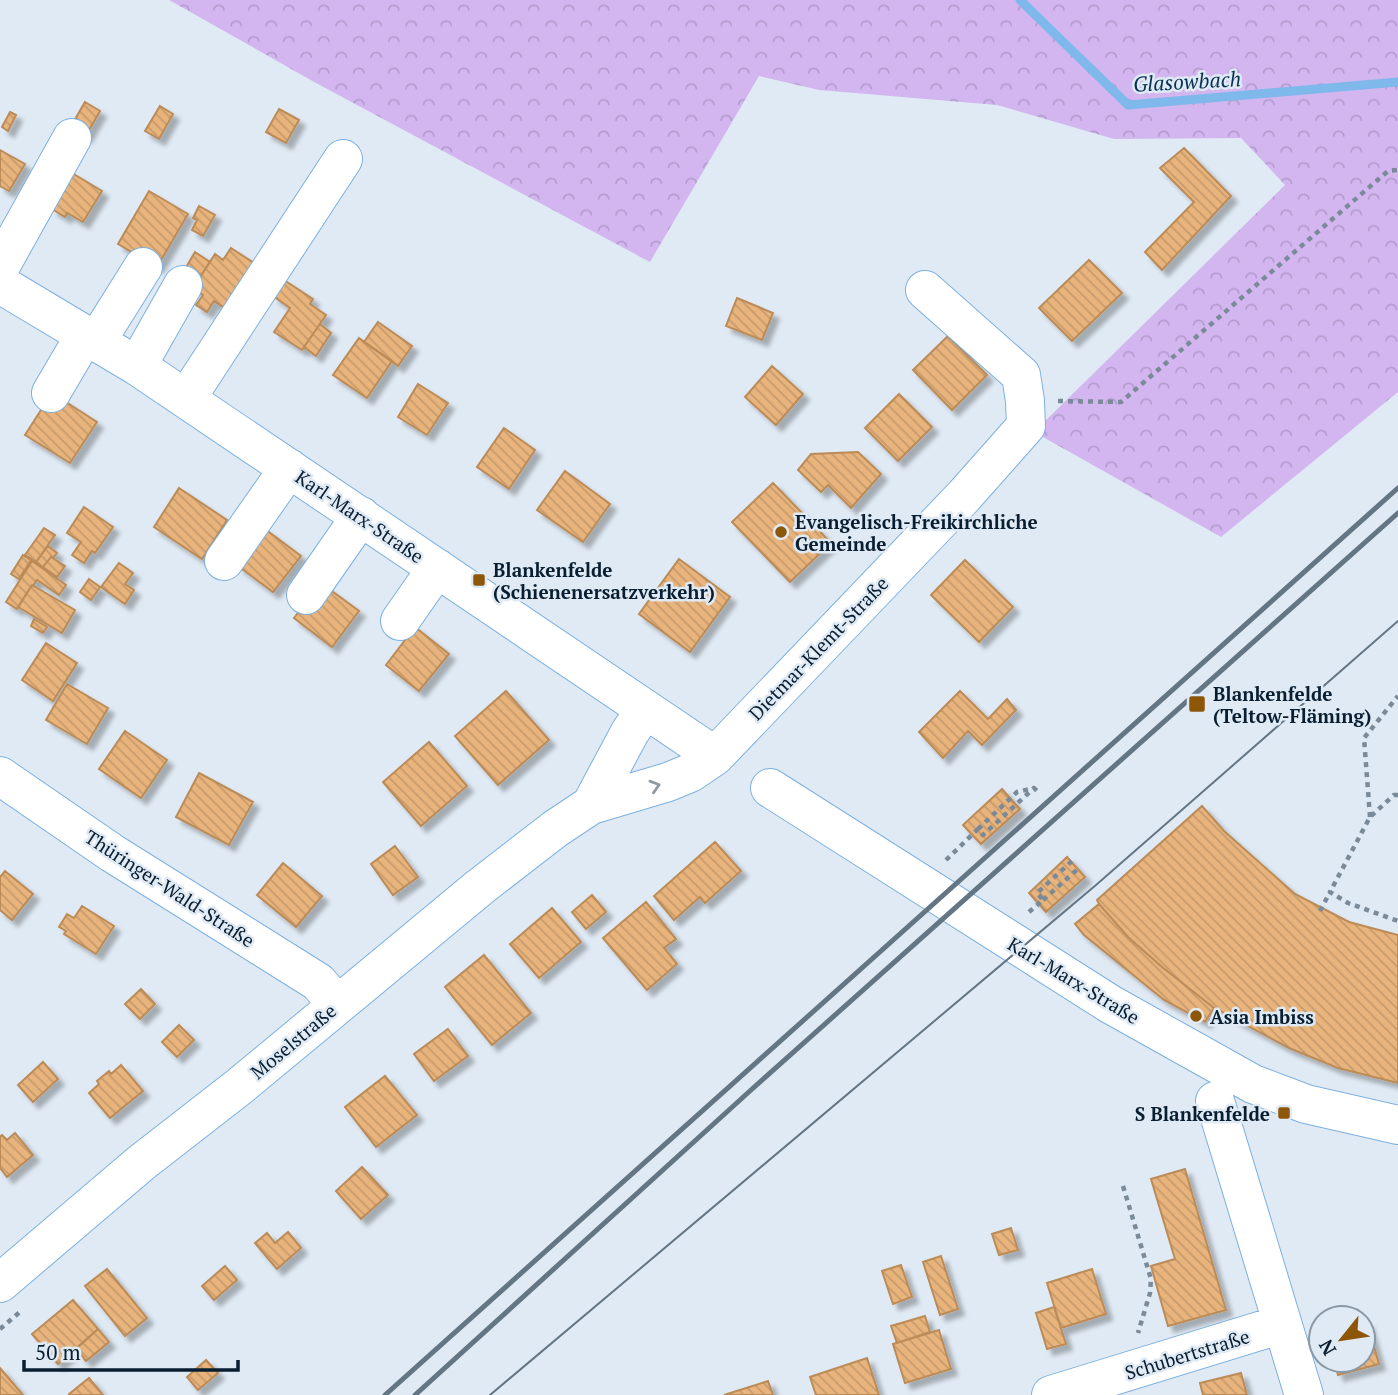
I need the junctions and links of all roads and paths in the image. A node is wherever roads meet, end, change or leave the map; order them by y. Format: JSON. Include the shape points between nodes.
{"nodes":[{"id":1,"x":72,"y":138,"type":"dead end"},
{"id":2,"x":343,"y":159,"type":"dead end"},
{"id":3,"x":1398,"y":170,"type":"edge"},
{"id":4,"x":0,"y":267,"type":"edge"},
{"id":5,"x":143,"y":268,"type":"dead end"},
{"id":6,"x":0,"y":284,"type":"edge"},
{"id":7,"x":183,"y":285,"type":"dead end"},
{"id":8,"x":925,"y":290,"type":"dead end"},
{"id":9,"x":91,"y":338,"type":"junction"},
{"id":10,"x":137,"y":366,"type":"junction"},
{"id":11,"x":51,"y":393,"type":"dead end"},
{"id":12,"x":186,"y":398,"type":"junction"},
{"id":13,"x":1025,"y":401,"type":"junction"},
{"id":14,"x":289,"y":468,"type":"junction"},
{"id":15,"x":361,"y":516,"type":"junction"},
{"id":16,"x":224,"y":561,"type":"dead end"},
{"id":17,"x":437,"y":568,"type":"junction"},
{"id":18,"x":306,"y":595,"type":"dead end"},
{"id":19,"x":400,"y":621,"type":"dead end"},
{"id":20,"x":1398,"y":696,"type":"edge"},
{"id":21,"x":645,"y":710,"type":"junction"},
{"id":22,"x":715,"y":756,"type":"junction"},
{"id":23,"x":0,"y":776,"type":"edge"},
{"id":24,"x":770,"y":788,"type":"dead end"},
{"id":25,"x":1036,"y":790,"type":"dead end"},
{"id":26,"x":1398,"y":795,"type":"edge"},
{"id":27,"x":591,"y":805,"type":"junction"},
{"id":28,"x":1370,"y":817,"type":"junction"},
{"id":29,"x":945,"y":860,"type":"dead end"},
{"id":30,"x":1073,"y":861,"type":"dead end"},
{"id":31,"x":1079,"y":869,"type":"dead end"},
{"id":32,"x":1330,"y":892,"type":"junction"},
{"id":33,"x":1043,"y":900,"type":"junction"},
{"id":34,"x":1320,"y":912,"type":"dead end"},
{"id":35,"x":1025,"y":915,"type":"dead end"},
{"id":36,"x":1398,"y":922,"type":"edge"},
{"id":37,"x":337,"y":1004,"type":"junction"},
{"id":38,"x":1215,"y":1101,"type":"dead end"},
{"id":39,"x":1398,"y":1125,"type":"edge"},
{"id":40,"x":1123,"y":1186,"type":"dead end"},
{"id":41,"x":0,"y":1283,"type":"edge"},
{"id":42,"x":1282,"y":1324,"type":"junction"},
{"id":43,"x":1139,"y":1369,"type":"junction"},
{"id":44,"x":1051,"y":1395,"type":"edge"},
{"id":45,"x":1304,"y":1395,"type":"edge"}],
"edges":[{"from":1,"to":4,"type":"street"},
{"from":2,"to":12,"type":"street"},
{"from":3,"to":13,"type":"path","via":[[1388,171],[1121,402]]},
{"from":5,"to":9,"type":"street"},
{"from":6,"to":9,"type":"street","name":"Karl-Marx-Straße"},
{"from":7,"to":10,"type":"street"},
{"from":8,"to":13,"type":"street","name":"Dietmar-Klemt-Straße","via":[[1021,375]]},
{"from":9,"to":10,"type":"street","name":"Karl-Marx-Straße"},
{"from":9,"to":11,"type":"street"},
{"from":10,"to":12,"type":"street","name":"Karl-Marx-Straße"},
{"from":12,"to":14,"type":"street","name":"Karl-Marx-Straße"},
{"from":13,"to":22,"type":"street","name":"Dietmar-Klemt-Straße","via":[[1026,426]]},
{"from":14,"to":15,"type":"street","name":"Karl-Marx-Straße"},
{"from":14,"to":16,"type":"street"},
{"from":15,"to":17,"type":"street","name":"Karl-Marx-Straße"},
{"from":15,"to":18,"type":"street"},
{"from":17,"to":19,"type":"street"},
{"from":17,"to":21,"type":"street","name":"Karl-Marx-Straße"},
{"from":20,"to":28,"type":"path","via":[[1364,738]]},
{"from":21,"to":22,"type":"street","name":"Karl-Marx-Straße"},
{"from":21,"to":27,"type":"street","name":"Moselstraße"},
{"from":27,"to":22,"type":"street","name":"Moselstraße","one_way":true,"via":[[668,782]]},
{"from":23,"to":37,"type":"street","name":"Thüringer-Wald-Straße","via":[[112,853],[318,982]]},
{"from":24,"to":39,"type":"street","name":"Karl-Marx-Straße","via":[[1099,997],[1253,1084],[1306,1104]]},
{"from":25,"to":29,"type":"path","via":[[1017,792]]},
{"from":26,"to":28,"type":"path"},
{"from":27,"to":37,"type":"street","name":"Moselstraße","via":[[480,887]]},
{"from":28,"to":32,"type":"path"},
{"from":30,"to":33,"type":"path","via":[[1037,893]]},
{"from":31,"to":33,"type":"path"},
{"from":32,"to":34,"type":"path"},
{"from":32,"to":36,"type":"path"},
{"from":33,"to":35,"type":"path"},
{"from":37,"to":41,"type":"street","name":"Moselstraße"},
{"from":38,"to":42,"type":"street"},
{"from":40,"to":43,"type":"path","via":[[1151,1279],[1136,1347]]},
{"from":42,"to":43,"type":"street","name":"Schubertstraße"},
{"from":42,"to":45,"type":"street"},
{"from":43,"to":44,"type":"street","name":"Schubertstraße"}]}
